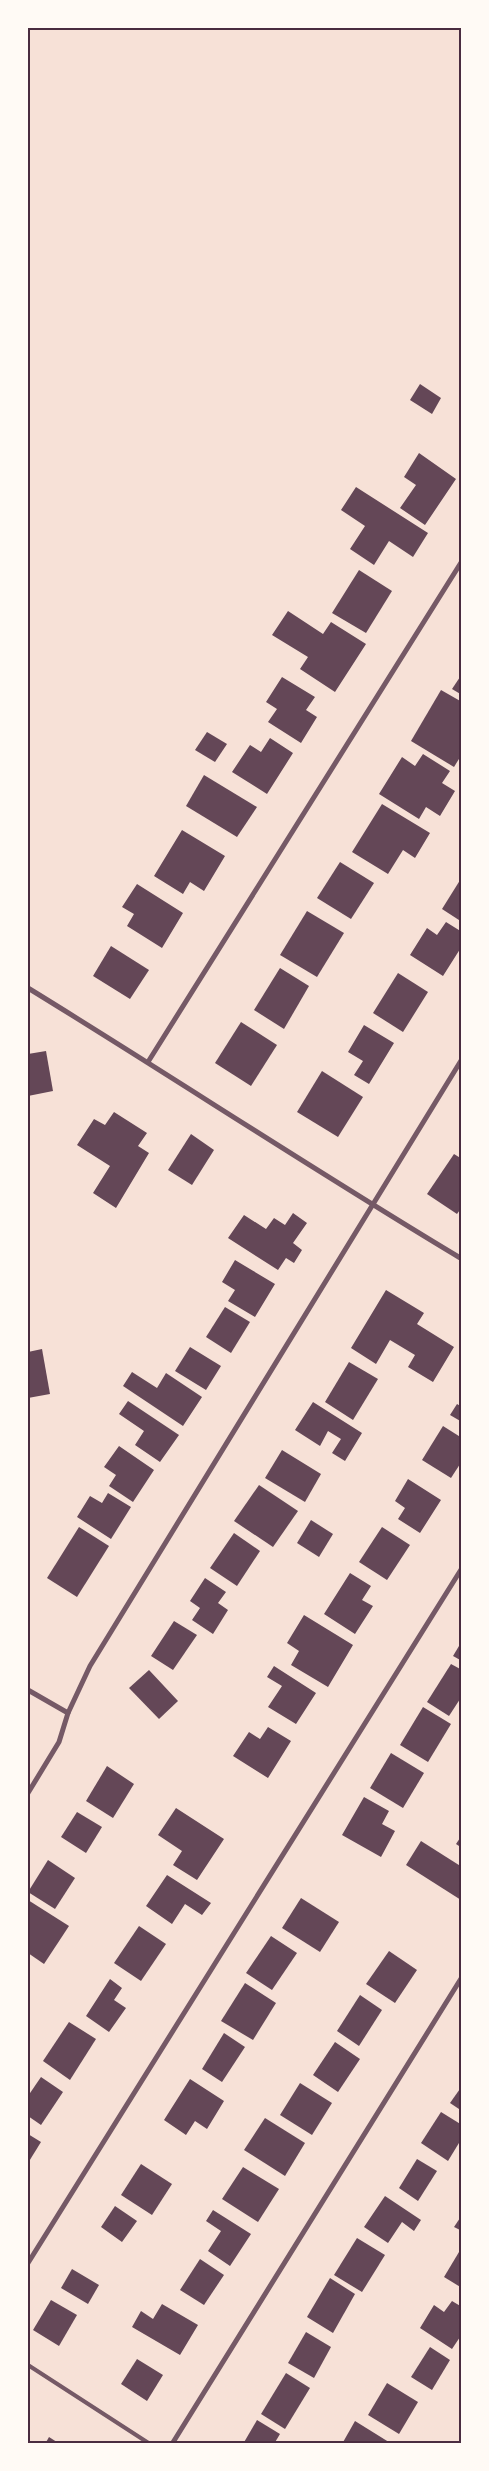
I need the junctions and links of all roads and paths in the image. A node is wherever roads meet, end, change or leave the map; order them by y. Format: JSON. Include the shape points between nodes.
{"nodes":[{"id":1,"x":462,"y":561,"type":"edge"},
{"id":2,"x":28,"y":988,"type":"edge"},
{"id":3,"x":462,"y":1059,"type":"edge"},
{"id":4,"x":148,"y":1062,"type":"junction"},
{"id":5,"x":372,"y":1205,"type":"junction"},
{"id":6,"x":462,"y":1259,"type":"edge"},
{"id":7,"x":462,"y":1568,"type":"edge"},
{"id":8,"x":28,"y":1690,"type":"edge"},
{"id":9,"x":68,"y":1713,"type":"junction"},
{"id":10,"x":28,"y":1792,"type":"edge"},
{"id":11,"x":462,"y":1977,"type":"edge"},
{"id":12,"x":28,"y":2263,"type":"edge"},
{"id":13,"x":28,"y":2365,"type":"edge"},
{"id":14,"x":150,"y":2444,"type":"edge"},
{"id":15,"x":172,"y":2444,"type":"edge"}],
"edges":[{"from":1,"to":4,"type":"street"},
{"from":2,"to":4,"type":"street"},
{"from":3,"to":5,"type":"street"},
{"from":4,"to":5,"type":"street"},
{"from":5,"to":6,"type":"street"},
{"from":5,"to":9,"type":"street","via":[[90,1666]]},
{"from":7,"to":12,"type":"street"},
{"from":8,"to":9,"type":"street"},
{"from":9,"to":10,"type":"street","via":[[59,1742]]},
{"from":11,"to":15,"type":"street"},
{"from":13,"to":14,"type":"lane"}]}
